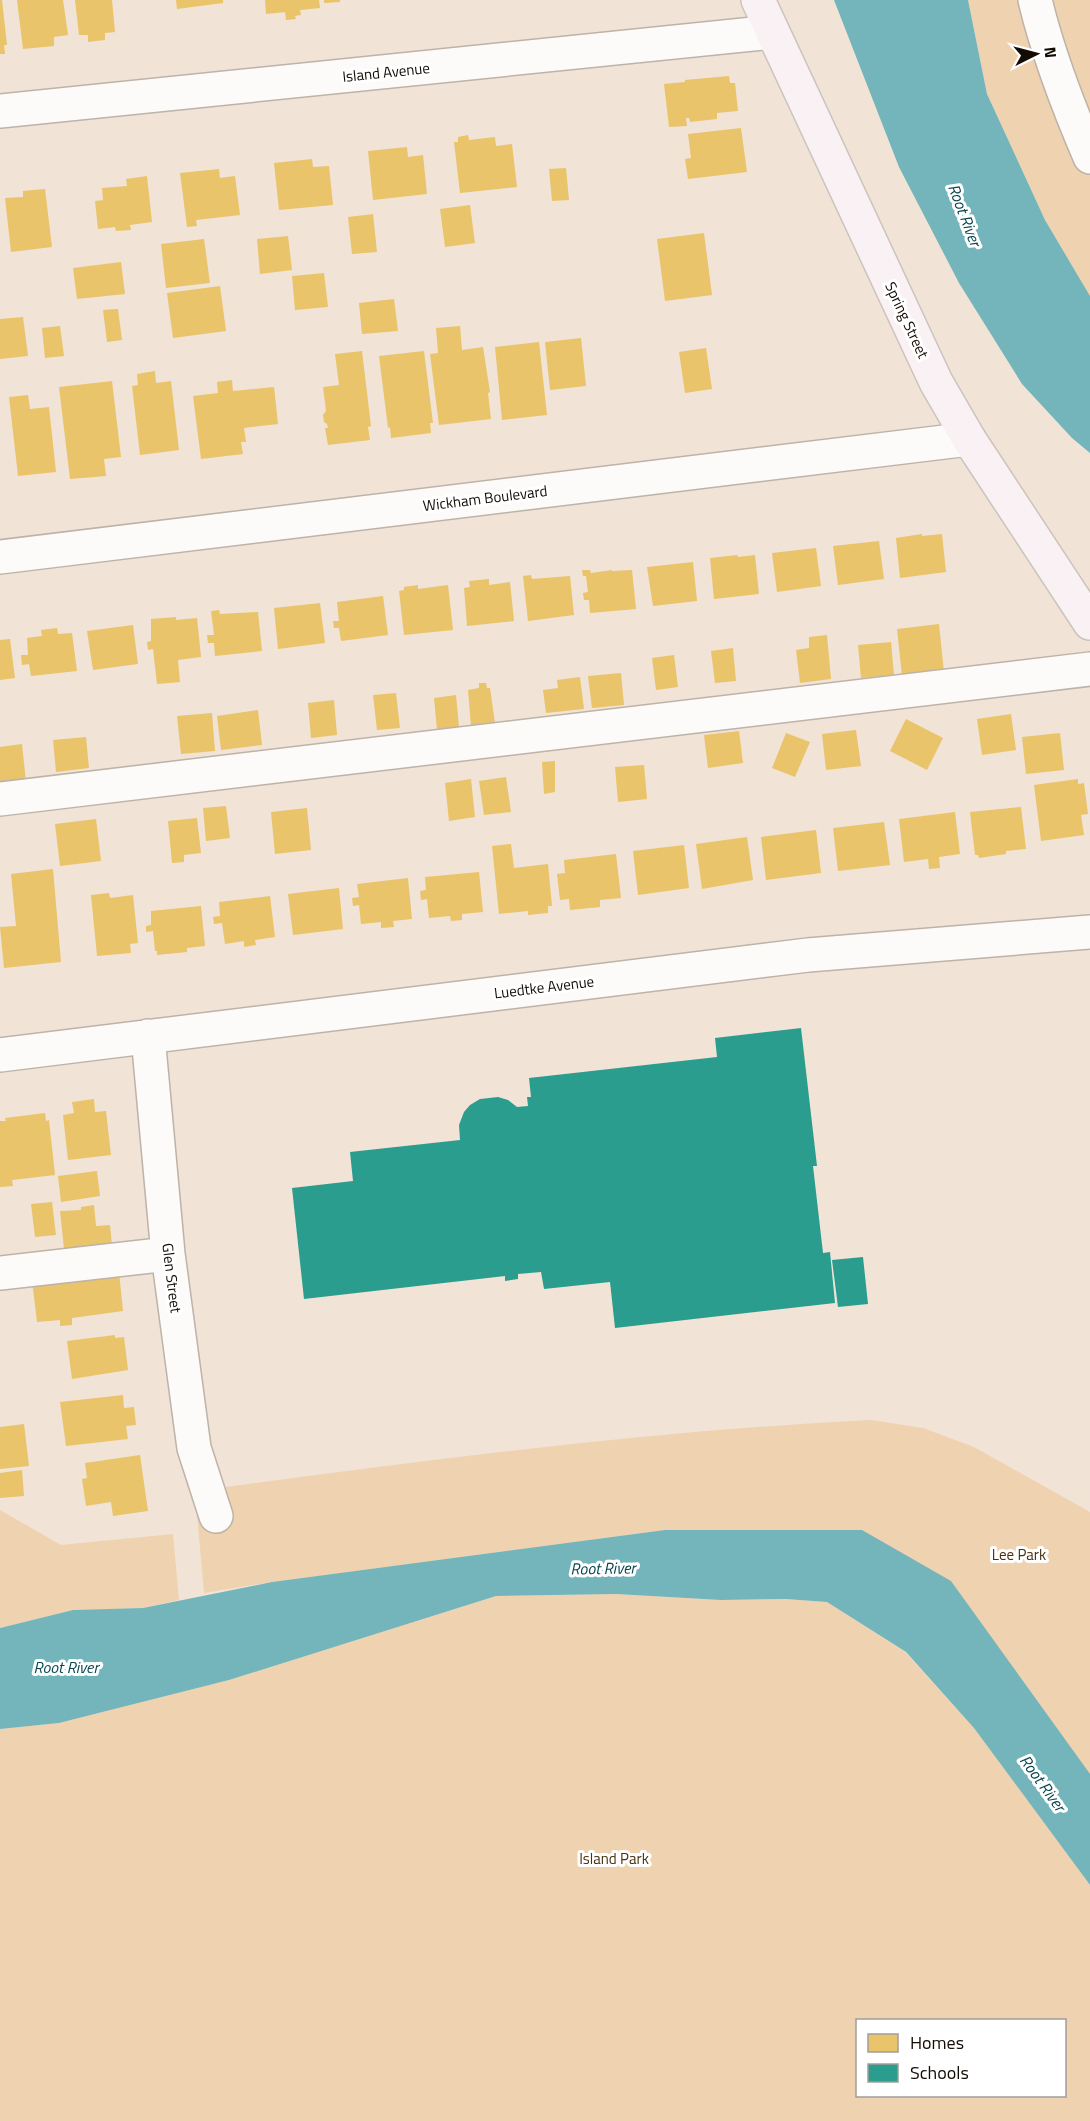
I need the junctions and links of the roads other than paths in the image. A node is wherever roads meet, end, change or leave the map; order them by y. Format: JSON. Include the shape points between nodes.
{"nodes":[{"id":1,"x":758,"y":0,"type":"edge"},
{"id":2,"x":1035,"y":0,"type":"edge"},
{"id":3,"x":772,"y":32,"type":"junction"},
{"id":4,"x":0,"y":111,"type":"edge"},
{"id":5,"x":1090,"y":157,"type":"edge"},
{"id":6,"x":969,"y":439,"type":"junction"},
{"id":7,"x":0,"y":557,"type":"edge"},
{"id":8,"x":1090,"y":622,"type":"edge"},
{"id":9,"x":1090,"y":669,"type":"edge"},
{"id":10,"x":0,"y":799,"type":"edge"},
{"id":11,"x":1090,"y":932,"type":"edge"},
{"id":12,"x":148,"y":1036,"type":"junction"},
{"id":13,"x":0,"y":1055,"type":"edge"},
{"id":14,"x":168,"y":1254,"type":"junction"},
{"id":15,"x":0,"y":1273,"type":"edge"},
{"id":16,"x":216,"y":1516,"type":"dead end"}],
"edges":[{"from":1,"to":3,"type":"main road","name":"Spring Street"},
{"from":2,"to":5,"type":"street"},
{"from":3,"to":4,"type":"street","name":"Island Avenue"},
{"from":3,"to":6,"type":"main road","name":"Spring Street","via":[[936,382]]},
{"from":6,"to":7,"type":"street","name":"Wickham Boulevard"},
{"from":6,"to":8,"type":"main road","name":"Spring Street"},
{"from":9,"to":10,"type":"street"},
{"from":11,"to":12,"type":"street","name":"Luedtke Avenue","via":[[808,955]]},
{"from":12,"to":13,"type":"street","name":"Luedtke Avenue"},
{"from":12,"to":14,"type":"street","name":"Glen Street"},
{"from":14,"to":15,"type":"street"},
{"from":14,"to":16,"type":"street","name":"Glen Street","via":[[194,1449]]}]}
